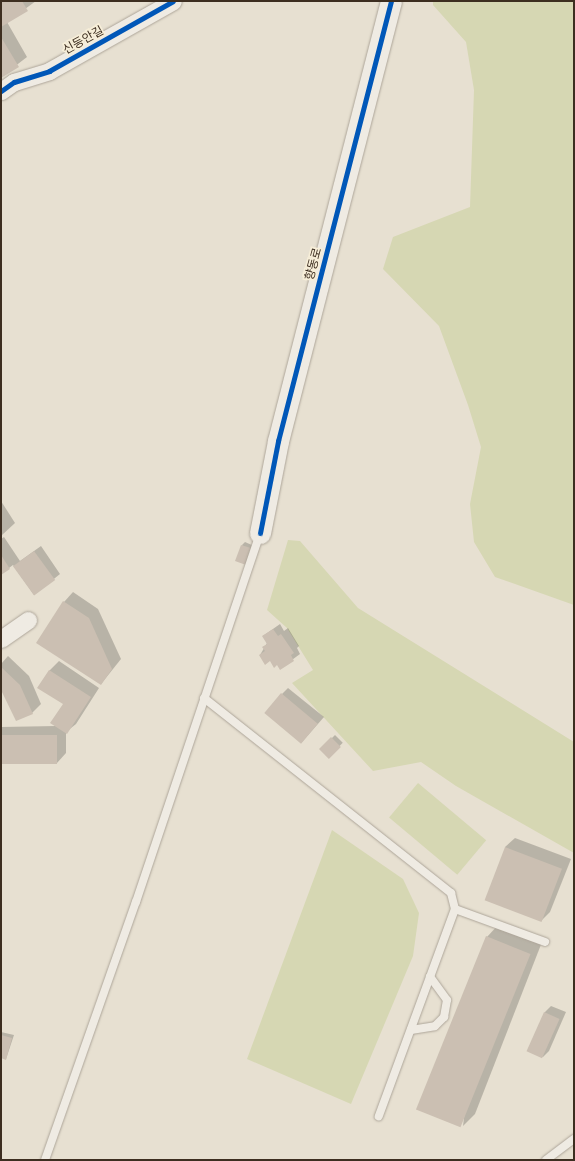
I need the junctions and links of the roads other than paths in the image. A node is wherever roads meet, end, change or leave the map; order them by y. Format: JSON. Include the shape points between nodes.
{"nodes":[{"id":1,"x":174,"y":1,"type":"edge"},
{"id":2,"x":391,"y":1,"type":"edge"},
{"id":3,"x":1,"y":91,"type":"edge"},
{"id":4,"x":260,"y":533,"type":"joint"},
{"id":5,"x":28,"y":620,"type":"dead end"},
{"id":6,"x":1,"y":639,"type":"edge"},
{"id":7,"x":204,"y":698,"type":"junction"},
{"id":8,"x":455,"y":909,"type":"junction"},
{"id":9,"x":545,"y":942,"type":"dead end"},
{"id":10,"x":430,"y":977,"type":"junction"},
{"id":11,"x":410,"y":1030,"type":"junction"},
{"id":12,"x":379,"y":1116,"type":"dead end"},
{"id":13,"x":574,"y":1139,"type":"edge"},
{"id":14,"x":45,"y":1160,"type":"edge"},
{"id":15,"x":546,"y":1160,"type":"edge"}],
"edges":[{"from":1,"to":3,"type":"street","name":"신동안길","via":[[49,70],[14,82]]},
{"from":2,"to":4,"type":"street","name":"향동로","via":[[278,441]]},
{"from":4,"to":7,"type":"lane"},
{"from":5,"to":6,"type":"street"},
{"from":7,"to":8,"type":"lane","via":[[451,893]]},
{"from":7,"to":14,"type":"lane"},
{"from":8,"to":9,"type":"lane"},
{"from":8,"to":10,"type":"lane"},
{"from":10,"to":11,"type":"lane"},
{"from":10,"to":11,"type":"lane","via":[[447,1000],[444,1017],[435,1026]]},
{"from":11,"to":12,"type":"lane"},
{"from":13,"to":15,"type":"lane"}]}
